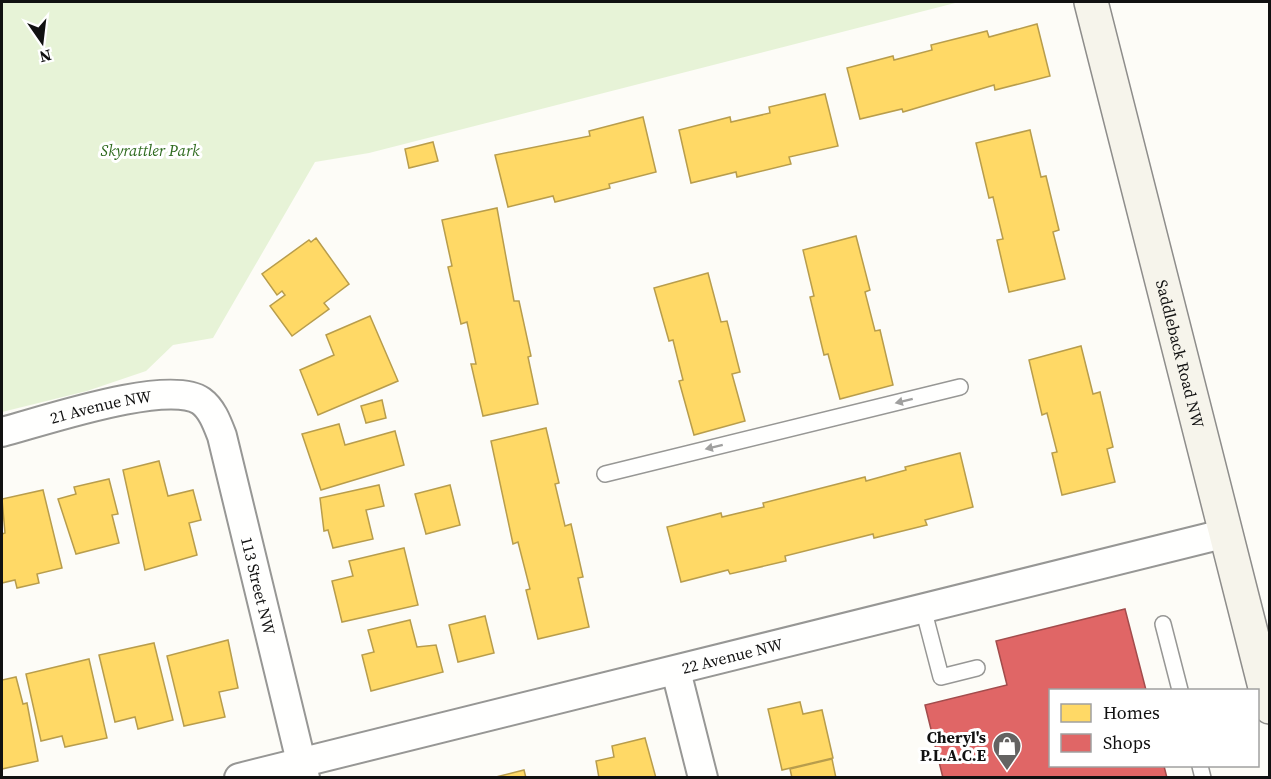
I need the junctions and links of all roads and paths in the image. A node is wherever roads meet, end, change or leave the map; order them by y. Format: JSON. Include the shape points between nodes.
{"nodes":[{"id":1,"x":1091,"y":2,"type":"edge"},
{"id":2,"x":960,"y":387,"type":"dead end"},
{"id":3,"x":200,"y":400,"type":"joint"},
{"id":4,"x":2,"y":432,"type":"edge"},
{"id":5,"x":605,"y":474,"type":"dead end"},
{"id":6,"x":1227,"y":533,"type":"junction"},
{"id":7,"x":923,"y":608,"type":"junction"},
{"id":8,"x":1162,"y":624,"type":"dead end"},
{"id":9,"x":977,"y":668,"type":"dead end"},
{"id":10,"x":676,"y":671,"type":"junction"},
{"id":11,"x":1180,"y":689,"type":"edge"},
{"id":12,"x":1269,"y":707,"type":"edge"},
{"id":13,"x":303,"y":770,"type":"edge"},
{"id":14,"x":239,"y":777,"type":"edge"},
{"id":15,"x":703,"y":777,"type":"edge"}],
"edges":[{"from":1,"to":6,"type":"street","name":"Saddleback Road NW"},
{"from":2,"to":5,"type":"lane","one_way":true},
{"from":3,"to":4,"type":"street","name":"21 Avenue NW","via":[[159,393]]},
{"from":3,"to":13,"type":"street","name":"113 Street NW","via":[[210,410],[222,436]]},
{"from":6,"to":7,"type":"street","name":"22 Avenue NW"},
{"from":6,"to":12,"type":"street","name":"Saddleback Road NW"},
{"from":7,"to":9,"type":"lane","via":[[941,677]]},
{"from":7,"to":10,"type":"street","name":"22 Avenue NW"},
{"from":8,"to":11,"type":"lane"},
{"from":10,"to":13,"type":"street","name":"22 Avenue NW"},
{"from":10,"to":15,"type":"street"},
{"from":13,"to":14,"type":"street","name":"22 Avenue NW"}]}
